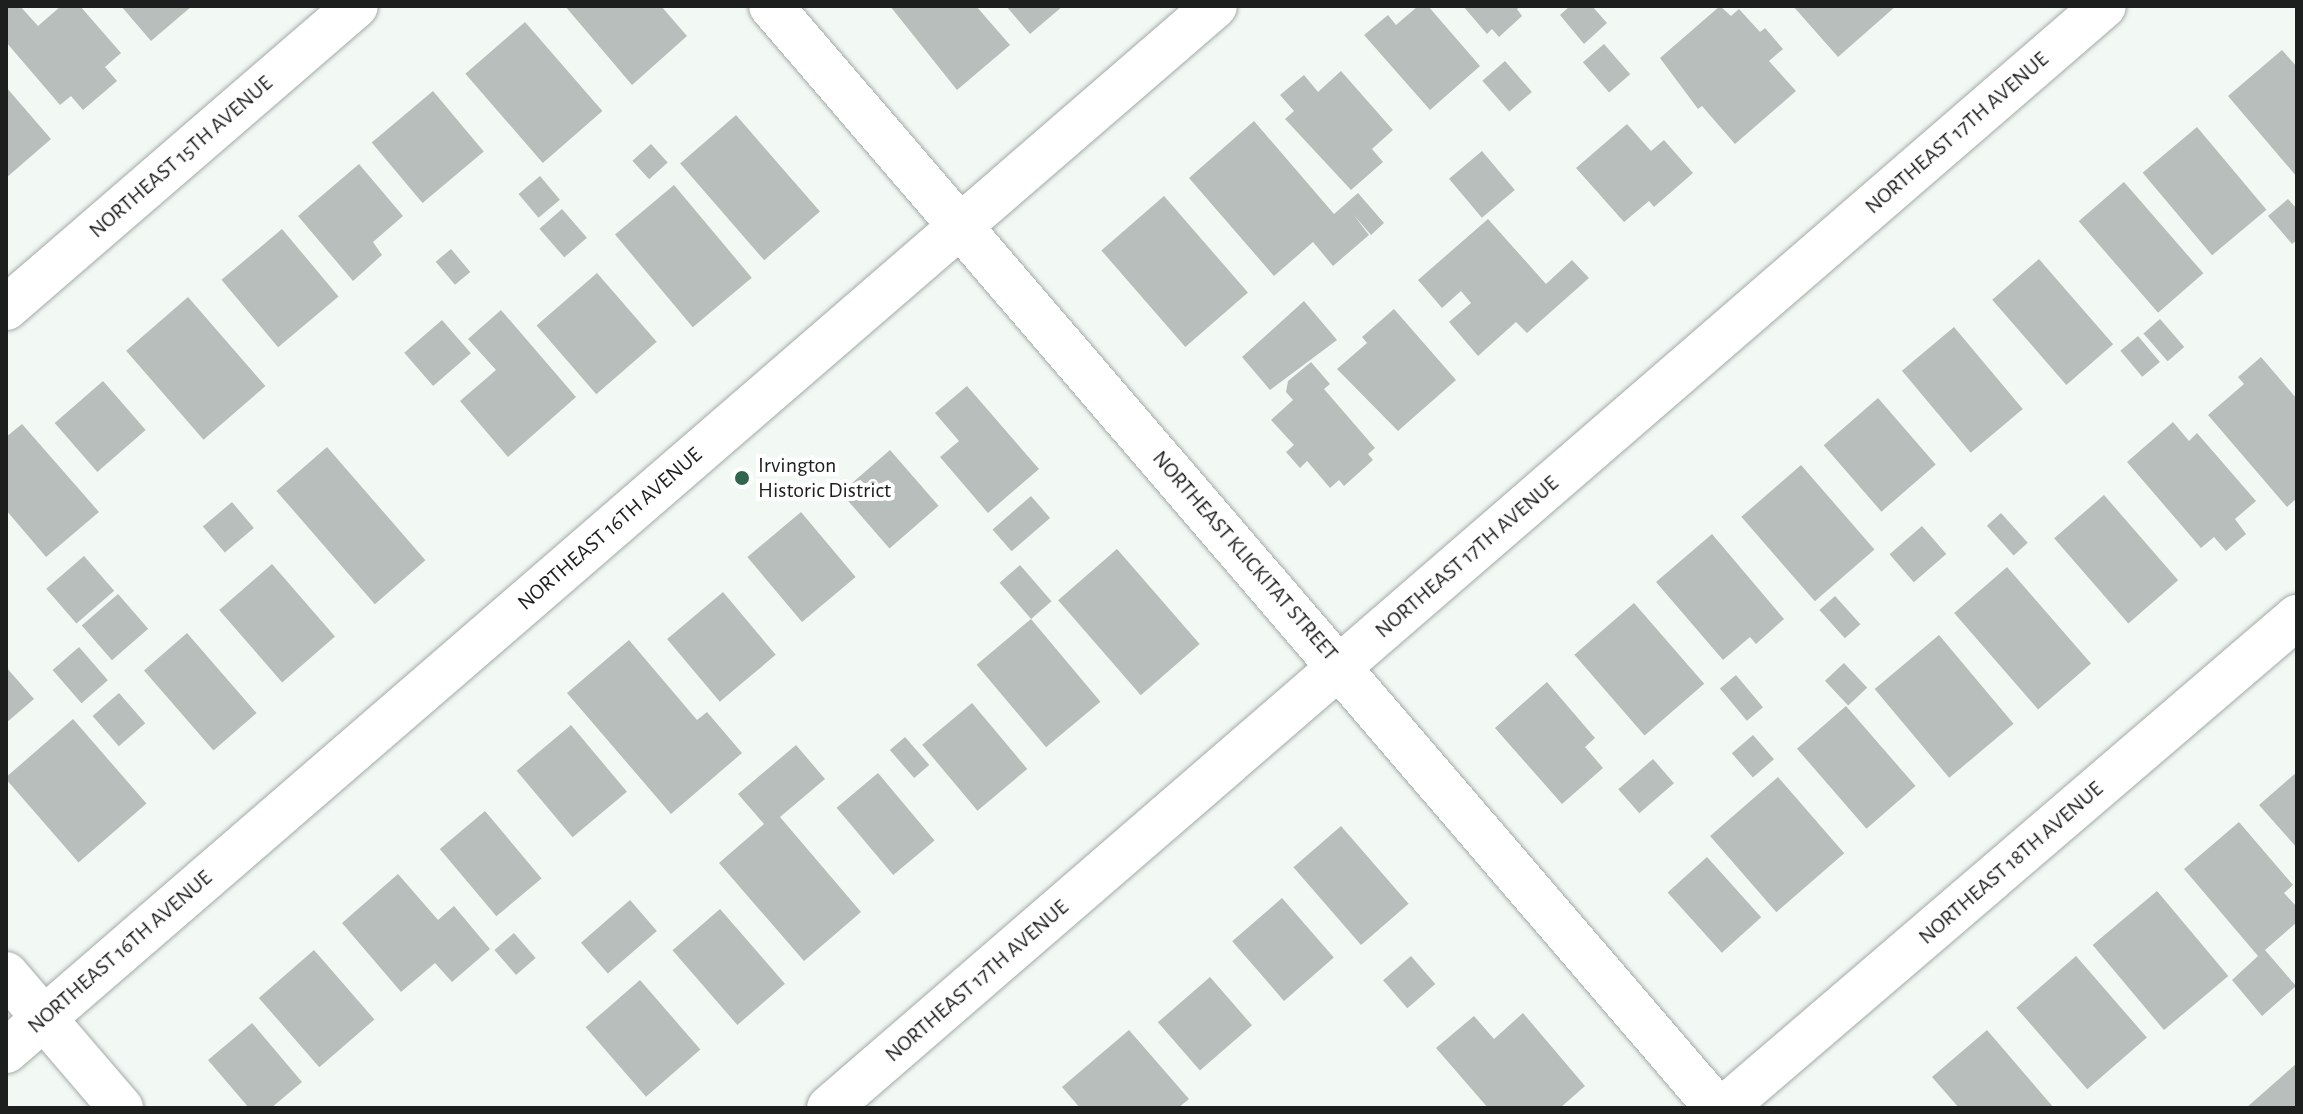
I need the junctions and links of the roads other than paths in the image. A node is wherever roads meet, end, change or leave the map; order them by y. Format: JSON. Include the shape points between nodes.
{"nodes":[{"id":1,"x":356,"y":6,"type":"edge"},
{"id":2,"x":771,"y":6,"type":"edge"},
{"id":3,"x":1215,"y":6,"type":"edge"},
{"id":4,"x":2104,"y":6,"type":"edge"},
{"id":5,"x":959,"y":227,"type":"junction"},
{"id":6,"x":6,"y":308,"type":"edge"},
{"id":7,"x":2297,"y":617,"type":"edge"},
{"id":8,"x":1341,"y":666,"type":"junction"},
{"id":9,"x":6,"y":974,"type":"edge"},
{"id":10,"x":44,"y":1018,"type":"junction"},
{"id":11,"x":6,"y":1051,"type":"edge"},
{"id":12,"x":121,"y":1108,"type":"edge"},
{"id":13,"x":829,"y":1108,"type":"edge"},
{"id":14,"x":1717,"y":1108,"type":"edge"},
{"id":15,"x":1724,"y":1108,"type":"edge"}],
"edges":[{"from":1,"to":6,"type":"street","name":"NORTHEAST 15TH AVENUE"},
{"from":2,"to":5,"type":"street","name":"NORTHEAST KLICKITAT STREET"},
{"from":3,"to":5,"type":"street","name":"NORTHEAST 16TH AVENUE"},
{"from":4,"to":8,"type":"street","name":"NORTHEAST 17TH AVENUE"},
{"from":5,"to":8,"type":"street","name":"NORTHEAST KLICKITAT STREET"},
{"from":5,"to":10,"type":"street","name":"NORTHEAST 16TH AVENUE"},
{"from":7,"to":15,"type":"street","name":"NORTHEAST 18TH AVENUE"},
{"from":8,"to":13,"type":"street","name":"NORTHEAST 17TH AVENUE"},
{"from":8,"to":14,"type":"street","name":"NORTHEAST KLICKITAT STREET"},
{"from":9,"to":10,"type":"street"},
{"from":10,"to":11,"type":"street","name":"NORTHEAST 16TH AVENUE"},
{"from":10,"to":12,"type":"street"}]}
